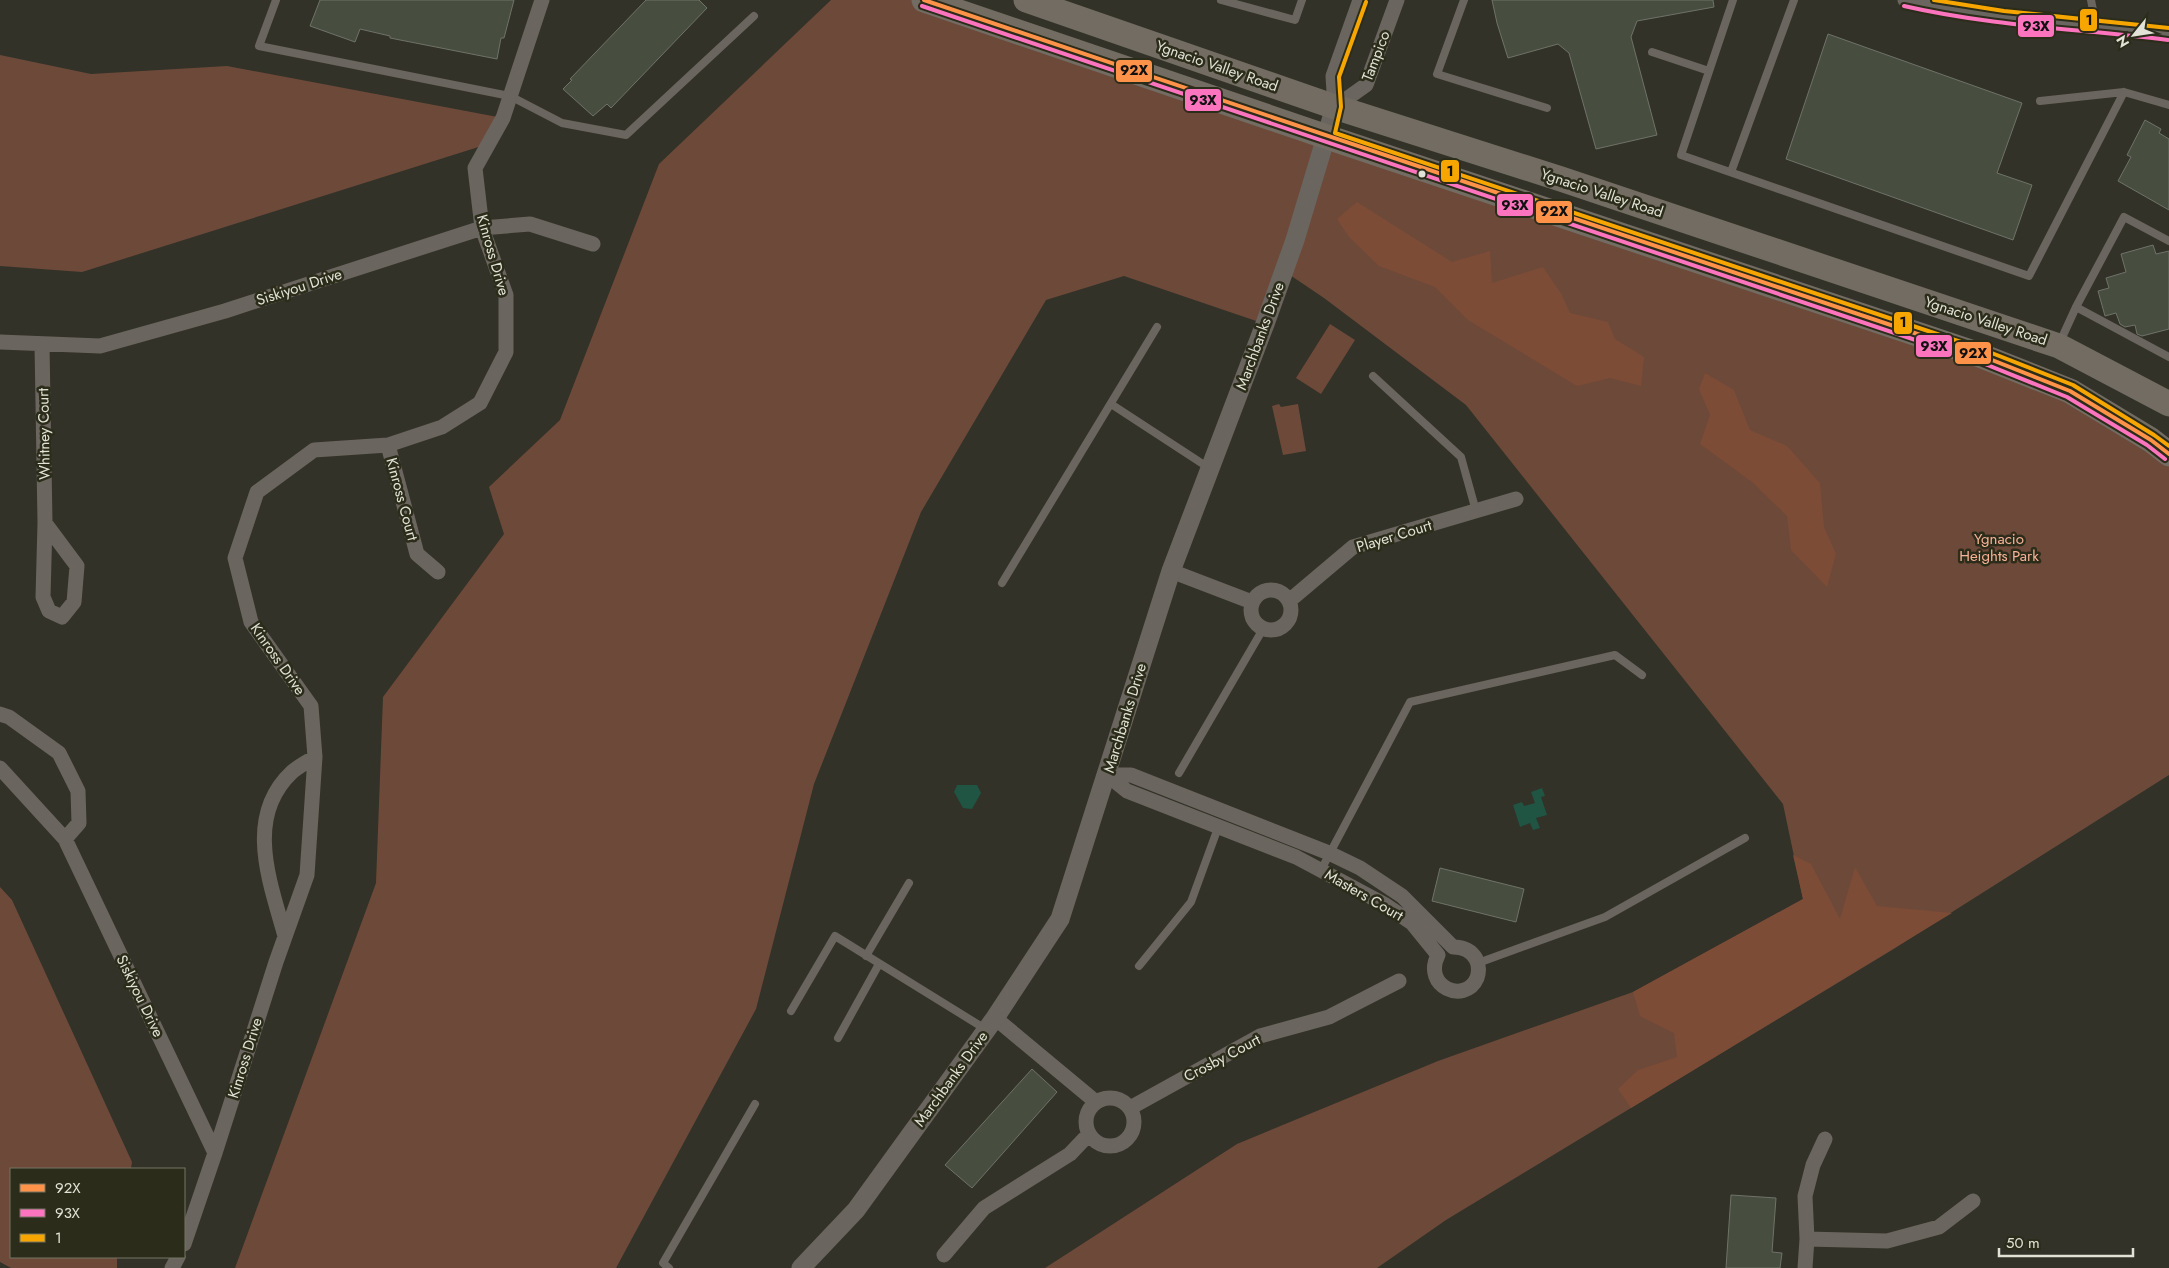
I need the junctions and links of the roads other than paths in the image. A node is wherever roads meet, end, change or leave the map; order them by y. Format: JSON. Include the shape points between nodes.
{"nodes":[{"id":1,"x":276,"y":0,"type":"edge"},
{"id":2,"x":542,"y":0,"type":"edge"},
{"id":3,"x":924,"y":0,"type":"edge"},
{"id":4,"x":1026,"y":0,"type":"edge"},
{"id":5,"x":1221,"y":0,"type":"edge"},
{"id":6,"x":1302,"y":0,"type":"edge"},
{"id":7,"x":1360,"y":0,"type":"edge"},
{"id":8,"x":1397,"y":0,"type":"edge"},
{"id":9,"x":1464,"y":0,"type":"edge"},
{"id":10,"x":1733,"y":0,"type":"edge"},
{"id":11,"x":1794,"y":0,"type":"edge"},
{"id":12,"x":1905,"y":0,"type":"edge"},
{"id":13,"x":2091,"y":0,"type":"edge"},
{"id":14,"x":754,"y":16,"type":"dead end"},
{"id":15,"x":2096,"y":26,"type":"junction"},
{"id":16,"x":2169,"y":34,"type":"edge"},
{"id":17,"x":1652,"y":52,"type":"dead end"},
{"id":18,"x":1709,"y":71,"type":"junction"},
{"id":19,"x":2124,"y":92,"type":"junction"},
{"id":20,"x":510,"y":96,"type":"junction"},
{"id":21,"x":2040,"y":101,"type":"dead end"},
{"id":22,"x":2169,"y":105,"type":"edge"},
{"id":23,"x":1335,"y":107,"type":"junction"},
{"id":24,"x":1547,"y":108,"type":"dead end"},
{"id":25,"x":1327,"y":137,"type":"junction"},
{"id":26,"x":1731,"y":172,"type":"junction"},
{"id":27,"x":482,"y":228,"type":"junction"},
{"id":28,"x":2169,"y":241,"type":"edge"},
{"id":29,"x":593,"y":244,"type":"dead end"},
{"id":30,"x":2076,"y":307,"type":"junction"},
{"id":31,"x":1157,"y":327,"type":"dead end"},
{"id":32,"x":0,"y":342,"type":"edge"},
{"id":33,"x":42,"y":344,"type":"junction"},
{"id":34,"x":2059,"y":346,"type":"junction"},
{"id":35,"x":2169,"y":357,"type":"edge"},
{"id":36,"x":1373,"y":376,"type":"dead end"},
{"id":37,"x":1111,"y":404,"type":"junction"},
{"id":38,"x":2169,"y":404,"type":"edge"},
{"id":39,"x":388,"y":445,"type":"junction"},
{"id":40,"x":2169,"y":454,"type":"edge"},
{"id":41,"x":1209,"y":468,"type":"junction"},
{"id":42,"x":1516,"y":499,"type":"dead end"},
{"id":43,"x":1476,"y":511,"type":"junction"},
{"id":44,"x":45,"y":523,"type":"junction"},
{"id":45,"x":1171,"y":571,"type":"junction"},
{"id":46,"x":438,"y":572,"type":"dead end"},
{"id":47,"x":1002,"y":584,"type":"dead end"},
{"id":48,"x":1289,"y":601,"type":"junction"},
{"id":49,"x":1252,"y":602,"type":"junction"},
{"id":50,"x":1263,"y":629,"type":"junction"},
{"id":51,"x":1642,"y":675,"type":"dead end"},
{"id":52,"x":0,"y":714,"type":"edge"},
{"id":53,"x":315,"y":757,"type":"junction"},
{"id":54,"x":0,"y":768,"type":"edge"},
{"id":55,"x":1179,"y":773,"type":"dead end"},
{"id":56,"x":1107,"y":775,"type":"junction"},
{"id":57,"x":1228,"y":813,"type":"junction"},
{"id":58,"x":1217,"y":827,"type":"junction"},
{"id":59,"x":1745,"y":838,"type":"dead end"},
{"id":60,"x":65,"y":839,"type":"junction"},
{"id":61,"x":1329,"y":853,"type":"junction"},
{"id":62,"x":1321,"y":870,"type":"junction"},
{"id":63,"x":909,"y":883,"type":"dead end"},
{"id":64,"x":285,"y":936,"type":"junction"},
{"id":65,"x":866,"y":956,"type":"junction"},
{"id":66,"x":1478,"y":963,"type":"junction"},
{"id":67,"x":879,"y":964,"type":"junction"},
{"id":68,"x":1140,"y":966,"type":"dead end"},
{"id":69,"x":1399,"y":981,"type":"dead end"},
{"id":70,"x":791,"y":1011,"type":"dead end"},
{"id":71,"x":991,"y":1024,"type":"junction"},
{"id":72,"x":838,"y":1038,"type":"dead end"},
{"id":73,"x":1096,"y":1102,"type":"junction"},
{"id":74,"x":756,"y":1104,"type":"dead end"},
{"id":75,"x":1130,"y":1108,"type":"junction"},
{"id":76,"x":1089,"y":1134,"type":"junction"},
{"id":77,"x":1825,"y":1138,"type":"dead end"},
{"id":78,"x":215,"y":1153,"type":"junction"},
{"id":79,"x":1973,"y":1201,"type":"dead end"},
{"id":80,"x":1807,"y":1239,"type":"junction"},
{"id":81,"x":185,"y":1241,"type":"edge"},
{"id":82,"x":944,"y":1255,"type":"dead end"},
{"id":83,"x":664,"y":1266,"type":"edge"},
{"id":84,"x":801,"y":1268,"type":"edge"},
{"id":85,"x":1805,"y":1268,"type":"edge"}],
"edges":[{"from":1,"to":20,"type":"lane","via":[[259,46]]},
{"from":2,"to":20,"type":"street","name":"Kinross Drive"},
{"from":3,"to":25,"type":"highway"},
{"from":4,"to":23,"type":"highway","name":"Ygnacio Valley Road"},
{"from":5,"to":6,"type":"lane","via":[[1295,20]]},
{"from":7,"to":23,"type":"street","via":[[1333,76]]},
{"from":8,"to":23,"type":"street","name":"Tampico","via":[[1366,85]]},
{"from":9,"to":24,"type":"lane","via":[[1437,74]]},
{"from":10,"to":18,"type":"lane"},
{"from":11,"to":26,"type":"lane"},
{"from":12,"to":15,"type":"street","via":[[1987,16]]},
{"from":13,"to":15,"type":"lane"},
{"from":14,"to":20,"type":"lane","via":[[626,134],[562,123]]},
{"from":15,"to":16,"type":"street"},
{"from":17,"to":18,"type":"lane"},
{"from":18,"to":26,"type":"lane","via":[[1681,155]]},
{"from":19,"to":21,"type":"lane"},
{"from":19,"to":22,"type":"lane"},
{"from":19,"to":26,"type":"lane","via":[[2029,276]]},
{"from":20,"to":27,"type":"street","name":"Kinross Drive","via":[[503,118],[474,168]]},
{"from":23,"to":25,"type":"street","name":"Marchbanks Drive"},
{"from":23,"to":34,"type":"highway","name":"Ygnacio Valley Road"},
{"from":25,"to":40,"type":"highway","via":[[1976,354],[2070,391]]},
{"from":25,"to":41,"type":"street","name":"Marchbanks Drive","via":[[1268,315]]},
{"from":27,"to":29,"type":"street","name":"Siskiyou Drive","via":[[530,224]]},
{"from":27,"to":33,"type":"street","name":"Siskiyou Drive","via":[[225,311],[100,346]]},
{"from":27,"to":39,"type":"street","name":"Kinross Drive","via":[[506,294],[506,352],[480,403],[442,427]]},
{"from":28,"to":30,"type":"lane","via":[[2124,217]]},
{"from":30,"to":34,"type":"lane"},
{"from":30,"to":35,"type":"lane"},
{"from":31,"to":37,"type":"lane"},
{"from":32,"to":33,"type":"street","name":"Siskiyou Drive"},
{"from":33,"to":44,"type":"street","name":"Whitney Court"},
{"from":34,"to":38,"type":"highway","name":"Ygnacio Valley Road"},
{"from":36,"to":43,"type":"lane","via":[[1462,457]]},
{"from":37,"to":41,"type":"lane"},
{"from":37,"to":47,"type":"lane"},
{"from":39,"to":46,"type":"street","name":"Kinross Court","via":[[417,554]]},
{"from":39,"to":53,"type":"street","name":"Kinross Drive","via":[[314,450],[257,492],[235,558],[251,622],[311,706]]},
{"from":41,"to":45,"type":"street","name":"Marchbanks Drive"},
{"from":42,"to":43,"type":"street","name":"Player Court"},
{"from":43,"to":48,"type":"street","name":"Player Court","via":[[1353,547]]},
{"from":44,"to":44,"type":"street","name":"Whitney Court","via":[[43,597],[49,611],[62,617],[74,602],[77,566]]},
{"from":45,"to":49,"type":"street"},
{"from":45,"to":56,"type":"street","name":"Marchbanks Drive"},
{"from":48,"to":49,"type":"street","via":[[1273,590],[1261,593]]},
{"from":48,"to":50,"type":"street","via":[[1291,613],[1286,624],[1275,630]]},
{"from":49,"to":50,"type":"street","via":[[1253,621]]},
{"from":50,"to":55,"type":"lane"},
{"from":51,"to":61,"type":"lane","via":[[1615,655],[1410,702]]},
{"from":52,"to":60,"type":"street","via":[[10,717],[60,753],[78,791],[79,823]]},
{"from":53,"to":64,"type":"street","name":"Kinross Drive","via":[[307,875]]},
{"from":53,"to":64,"type":"street","via":[[293,771],[278,787],[266,814],[263,842],[270,884]]},
{"from":54,"to":60,"type":"street","name":"Siskiyou Drive"},
{"from":56,"to":57,"type":"street","name":"Masters Court","via":[[1131,775]]},
{"from":56,"to":58,"type":"street","name":"Masters Court","via":[[1127,791]]},
{"from":56,"to":71,"type":"street","name":"Marchbanks Drive","via":[[1060,919]]},
{"from":57,"to":58,"type":"lane"},
{"from":57,"to":61,"type":"street","name":"Masters Court"},
{"from":58,"to":62,"type":"street","name":"Masters Court","via":[[1296,856]]},
{"from":58,"to":68,"type":"lane","via":[[1190,902]]},
{"from":59,"to":66,"type":"lane","via":[[1605,917]]},
{"from":60,"to":78,"type":"street","name":"Siskiyou Drive"},
{"from":61,"to":62,"type":"lane"},
{"from":61,"to":66,"type":"street","name":"Masters Court","via":[[1360,868],[1402,896],[1453,947],[1468,950]]},
{"from":62,"to":66,"type":"street","name":"Masters Court","via":[[1412,923],[1438,956],[1435,976],[1445,989],[1460,991],[1472,985],[1478,976]]},
{"from":63,"to":65,"type":"lane"},
{"from":64,"to":78,"type":"street","name":"Kinross Drive"},
{"from":65,"to":67,"type":"lane"},
{"from":65,"to":70,"type":"lane","via":[[835,936]]},
{"from":67,"to":71,"type":"lane"},
{"from":67,"to":72,"type":"lane"},
{"from":69,"to":75,"type":"street","name":"Crosby Court","via":[[1329,1017],[1260,1036]]},
{"from":71,"to":73,"type":"street"},
{"from":71,"to":84,"type":"street","name":"Marchbanks Drive","via":[[856,1210]]},
{"from":73,"to":75,"type":"street","via":[[1114,1098]]},
{"from":73,"to":76,"type":"street","via":[[1086,1114]]},
{"from":74,"to":83,"type":"lane"},
{"from":75,"to":76,"type":"street","via":[[1134,1124],[1124,1142],[1101,1145]]},
{"from":76,"to":82,"type":"street","via":[[1070,1154],[984,1208]]},
{"from":77,"to":80,"type":"street","via":[[1805,1196]]},
{"from":78,"to":81,"type":"street","name":"Kinross Drive"},
{"from":79,"to":80,"type":"street","via":[[1939,1227],[1887,1241]]},
{"from":80,"to":85,"type":"street"}]}
